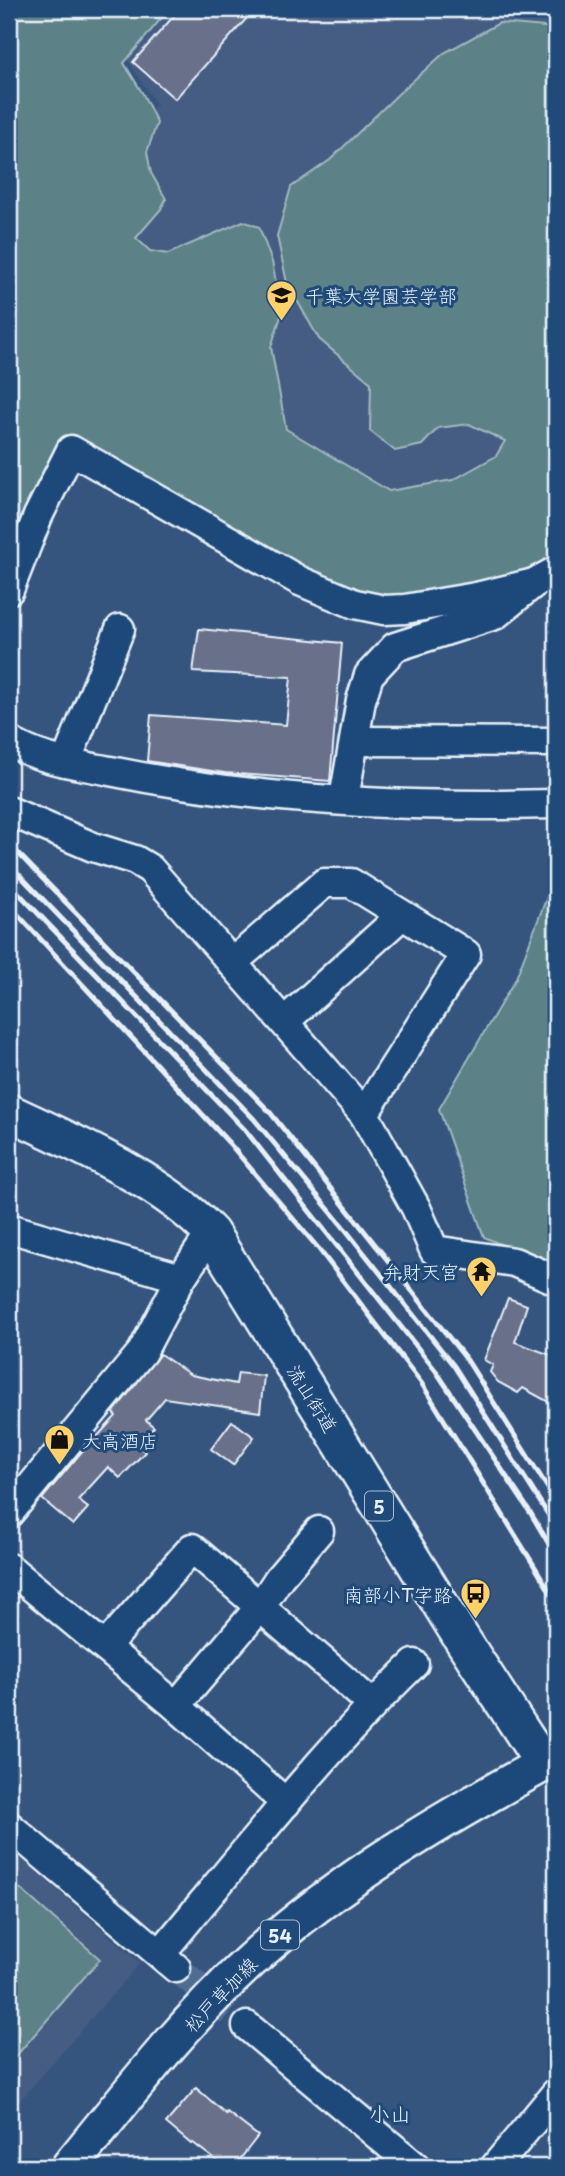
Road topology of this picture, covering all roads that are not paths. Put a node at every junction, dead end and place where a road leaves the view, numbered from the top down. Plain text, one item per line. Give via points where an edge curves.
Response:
1 (545, 577) edge
2 (9, 590) edge
3 (120, 629) dead end
4 (9, 741) edge
5 (355, 741) junction
6 (556, 742) edge
7 (66, 762) junction
8 (344, 799) junction
9 (556, 804) edge
10 (9, 811) edge
11 (402, 915) junction
12 (232, 963) junction
13 (284, 1022) junction
14 (9, 1112) edge
15 (364, 1114) junction
16 (9, 1228) edge
17 (211, 1233) junction
18 (181, 1278) junction
19 (556, 1280) edge
20 (9, 1513) edge
21 (319, 1531) dead end
22 (9, 1568) edge
23 (260, 1607) junction
24 (105, 1647) junction
25 (414, 1664) dead end
26 (372, 1704) junction
27 (176, 1706) junction
28 (550, 1760) edge
29 (286, 1803) junction
30 (9, 1826) edge
31 (247, 2026) tunnel mouth
32 (556, 2093) edge
33 (69, 2167) edge
34 (415, 2167) edge
35 (495, 2167) edge

1 - 2 street via 476,597 405,609 355,604 300,581 71,450
1 - 5 street via 495,615 395,647 369,674
3 - 7 street
4 - 7 street via 52,761
5 - 6 street
5 - 8 street
7 - 8 street via 240,793
8 - 9 street via 483,806
10 - 12 street via 76,846 135,860 150,869
11 - 12 street via 351,883 324,883
11 - 13 street
11 - 15 street via 466,954
12 - 13 street
13 - 15 street
14 - 17 main road, 流山街道 / 5 via 142,1180 195,1216
15 - 19 street via 434,1250 422,1250 514,1262
16 - 18 street
17 - 18 street
17 - 28 main road, 流山街道 / 5 via 460,1636
18 - 20 street via 142,1352
21 - 23 street
22 - 24 street
23 - 24 street via 192,1548
23 - 26 street
23 - 27 street
24 - 27 street
25 - 26 street
26 - 29 street
27 - 29 street
28 - 33 main road, 松戸草加線 / 54 via 424,1832 304,1914 201,2011
29 - 30 street via 168,1961
31 - 34 street
32 - 35 street

